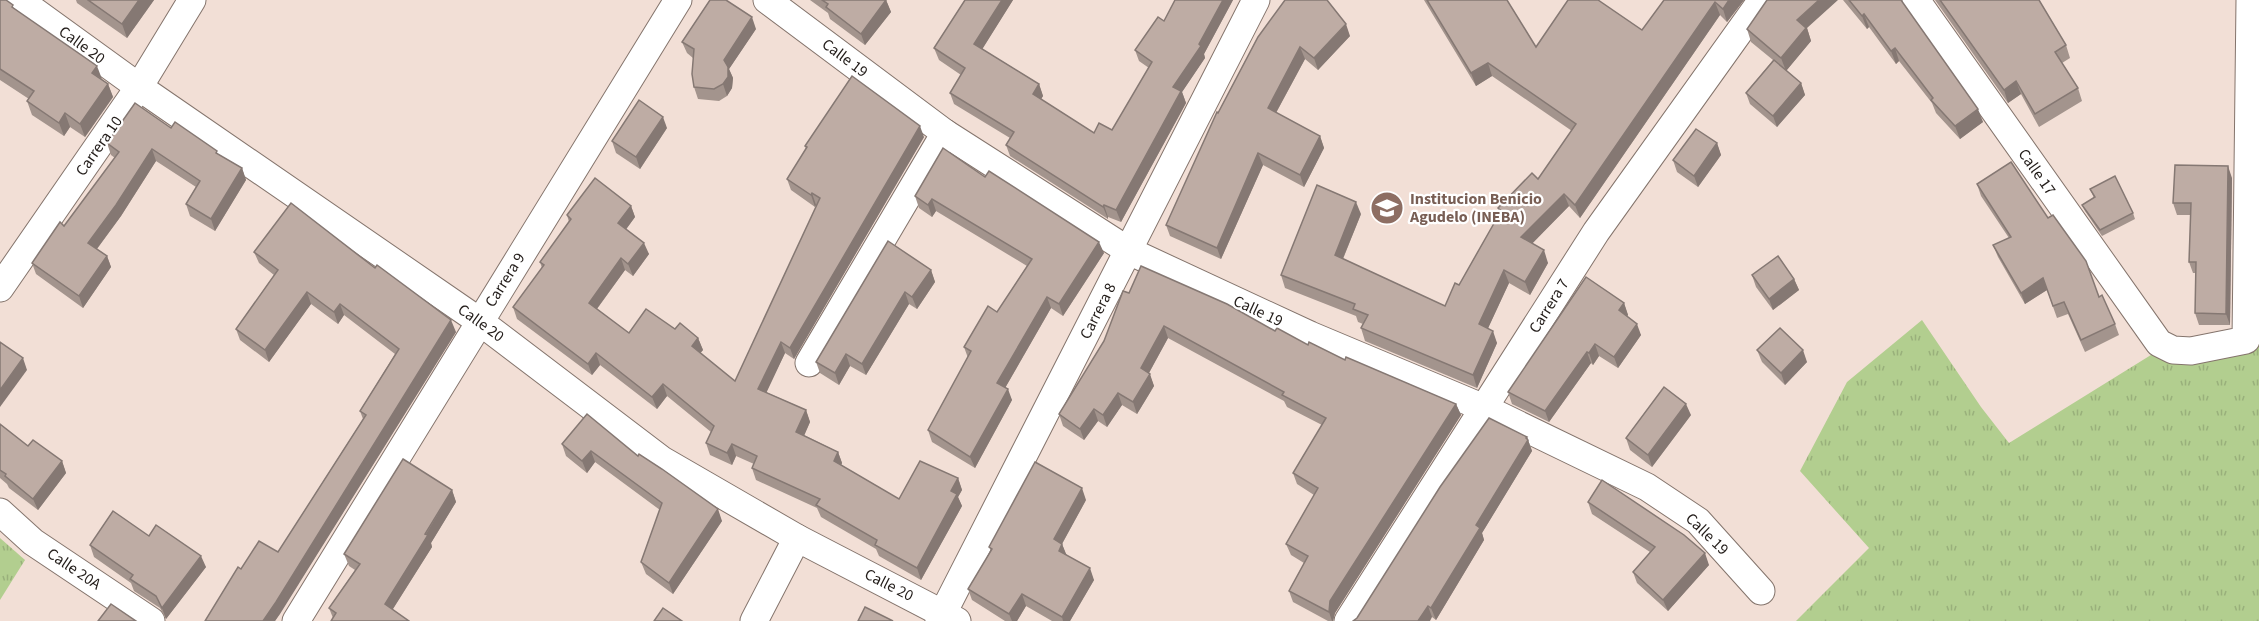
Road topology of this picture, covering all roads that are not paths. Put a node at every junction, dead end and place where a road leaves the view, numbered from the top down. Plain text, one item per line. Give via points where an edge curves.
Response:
1 (19, 0) edge
2 (192, 0) edge
3 (678, 0) edge
4 (767, 0) edge
5 (1256, 0) edge
6 (1762, 0) edge
7 (1916, 0) edge
8 (2250, 0) edge
9 (139, 87) junction
10 (945, 133) junction
11 (2253, 175) edge
12 (1129, 251) junction
13 (0, 288) edge
14 (479, 321) junction
15 (809, 363) dead end
16 (1484, 408) junction
17 (0, 512) edge
18 (797, 538) junction
19 (1761, 591) dead end
20 (946, 618) edge
21 (151, 621) edge
22 (296, 621) edge
23 (754, 621) edge
24 (1348, 621) edge

1 - 9 street, Calle 20
2 - 9 street, Carrera 10
3 - 14 street, Carrera 9
4 - 10 street, Calle 19
5 - 12 street, Carrera 8
6 - 16 street, Carrera 7 via 1596,232
7 - 11 street, Calle 17 via 2159,343 2173,350 2191,351 2246,340
8 - 11 street
9 - 13 street, Carrera 10
9 - 14 street, Calle 20
10 - 12 street, Calle 19
10 - 15 street
12 - 16 street, Calle 19 via 1310,335
12 - 20 street, Carrera 8
14 - 18 street, Calle 20 via 662,460
14 - 22 street, Carrera 9
16 - 19 street, Calle 19 via 1664,498 1698,521
16 - 24 street, Carrera 7
17 - 21 street, Calle 20A via 33,542
18 - 20 street, Calle 20
18 - 23 street

